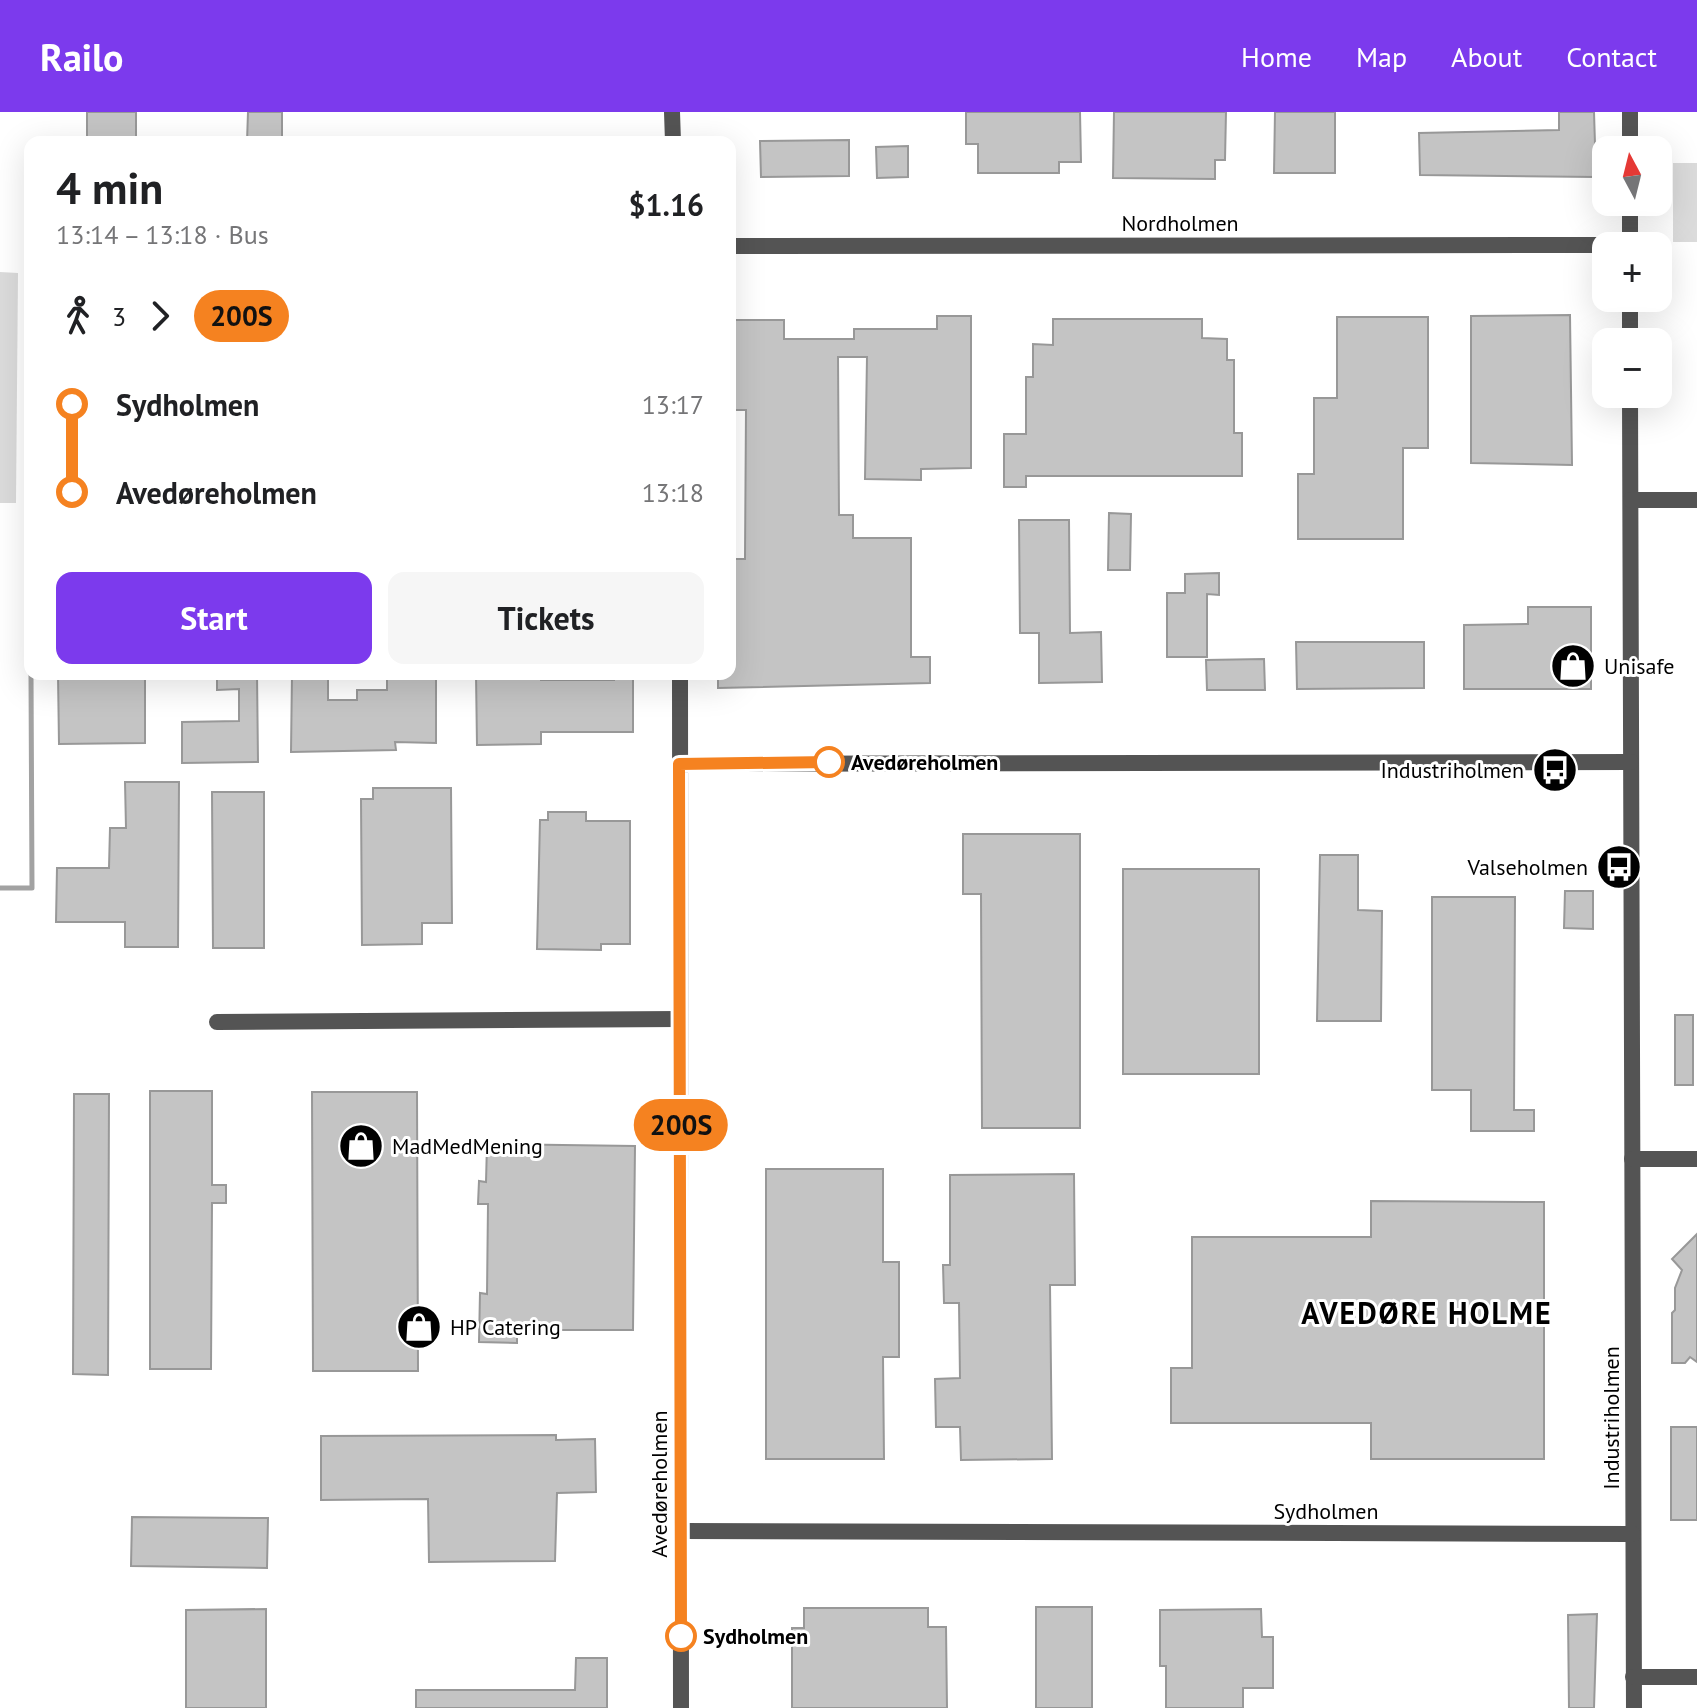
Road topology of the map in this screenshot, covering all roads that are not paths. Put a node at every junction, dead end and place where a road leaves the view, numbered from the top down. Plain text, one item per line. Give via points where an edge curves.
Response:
1 (672, 112) edge
2 (1630, 112) edge
3 (673, 136) edge
4 (1630, 136) edge
5 (1592, 245) edge
6 (736, 246) edge
7 (1630, 408) edge
8 (1631, 500) junction
9 (1697, 500) edge
10 (680, 680) edge
11 (1631, 762) junction
12 (679, 764) junction
13 (680, 1019) junction
14 (217, 1022) dead end
15 (1632, 1159) junction
16 (1697, 1159) edge
17 (682, 1531) junction
18 (1633, 1534) junction
19 (1633, 1677) junction
20 (1697, 1677) edge
21 (681, 1708) edge
22 (1634, 1708) edge

1 - 3 street
2 - 4 street
5 - 6 street, Nordholmen
7 - 8 street, Industriholmen
8 - 9 street
8 - 11 street, Industriholmen
10 - 12 street, Avedøreholmen
11 - 12 street
11 - 15 street, Industriholmen
12 - 13 street, Avedøreholmen
13 - 14 street
13 - 17 street, Avedøreholmen
15 - 16 street
15 - 18 street, Industriholmen
17 - 18 street, Sydholmen
17 - 21 street, Avedøreholmen
18 - 19 street, Industriholmen
19 - 20 street
19 - 22 street, Industriholmen

